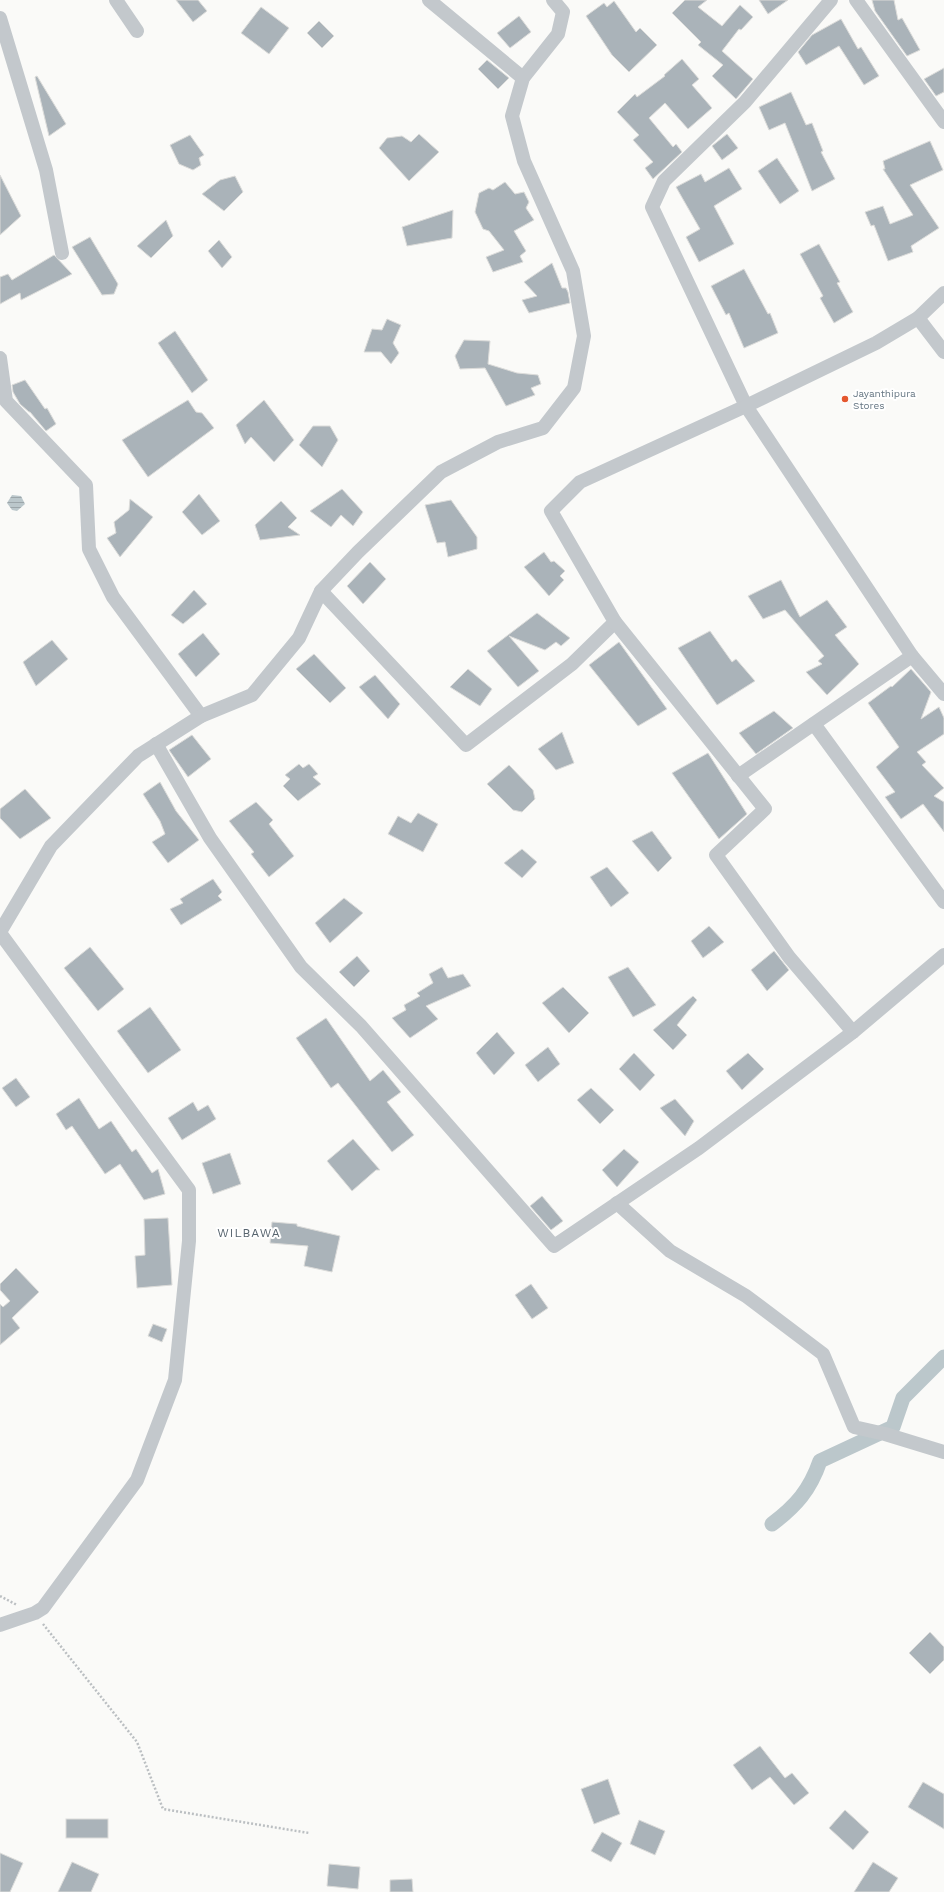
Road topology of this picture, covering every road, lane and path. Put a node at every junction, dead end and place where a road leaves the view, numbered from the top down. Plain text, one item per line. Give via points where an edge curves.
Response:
1 (116, 0) edge
2 (430, 0) edge
3 (552, 0) edge
4 (831, 0) edge
5 (856, 0) edge
6 (0, 18) edge
7 (137, 31) dead end
8 (523, 78) junction
9 (944, 122) edge
10 (62, 253) dead end
11 (944, 293) edge
12 (918, 318) junction
13 (944, 352) edge
14 (0, 358) edge
15 (3, 398) edge
16 (746, 406) junction
17 (321, 591) junction
18 (615, 622) junction
19 (912, 656) junction
20 (944, 694) edge
21 (201, 716) junction
22 (814, 724) junction
23 (156, 744) junction
24 (738, 776) junction
25 (944, 902) edge
26 (0, 933) edge
27 (944, 955) edge
28 (853, 1032) junction
29 (618, 1203) junction
30 (944, 1452) edge
31 (35, 1614) junction
32 (0, 1625) edge
33 (309, 1832) dead end

1 - 7 street
2 - 8 street
3 - 8 street via 563,12 558,34
4 - 16 street via 745,102 664,180 652,207
5 - 9 street
6 - 10 street via 46,170
8 - 17 street via 512,116 524,161 572,271 584,336 574,388 543,428 498,442 442,472
11 - 12 street
12 - 13 street
12 - 16 street via 876,343
14 - 15 street
15 - 21 street via 86,485 89,549 113,596
16 - 18 street via 580,482 551,511
16 - 19 street
17 - 18 street via 466,745 572,664
17 - 21 street via 299,638 252,695
18 - 24 street
19 - 20 street
19 - 22 street
21 - 23 street
22 - 24 street
22 - 25 street
23 - 26 street via 138,756 51,846
23 - 29 street via 210,838 300,967 362,1026 554,1246
24 - 28 street via 765,809 716,855 789,957
26 - 31 street via 189,1190 189,1241 175,1380 137,1480 43,1608
27 - 28 street
28 - 29 street via 699,1148
29 - 30 street via 670,1251 746,1296 822,1354 854,1427
31 - 32 street
31 - 33 path via 136,1742 163,1809

